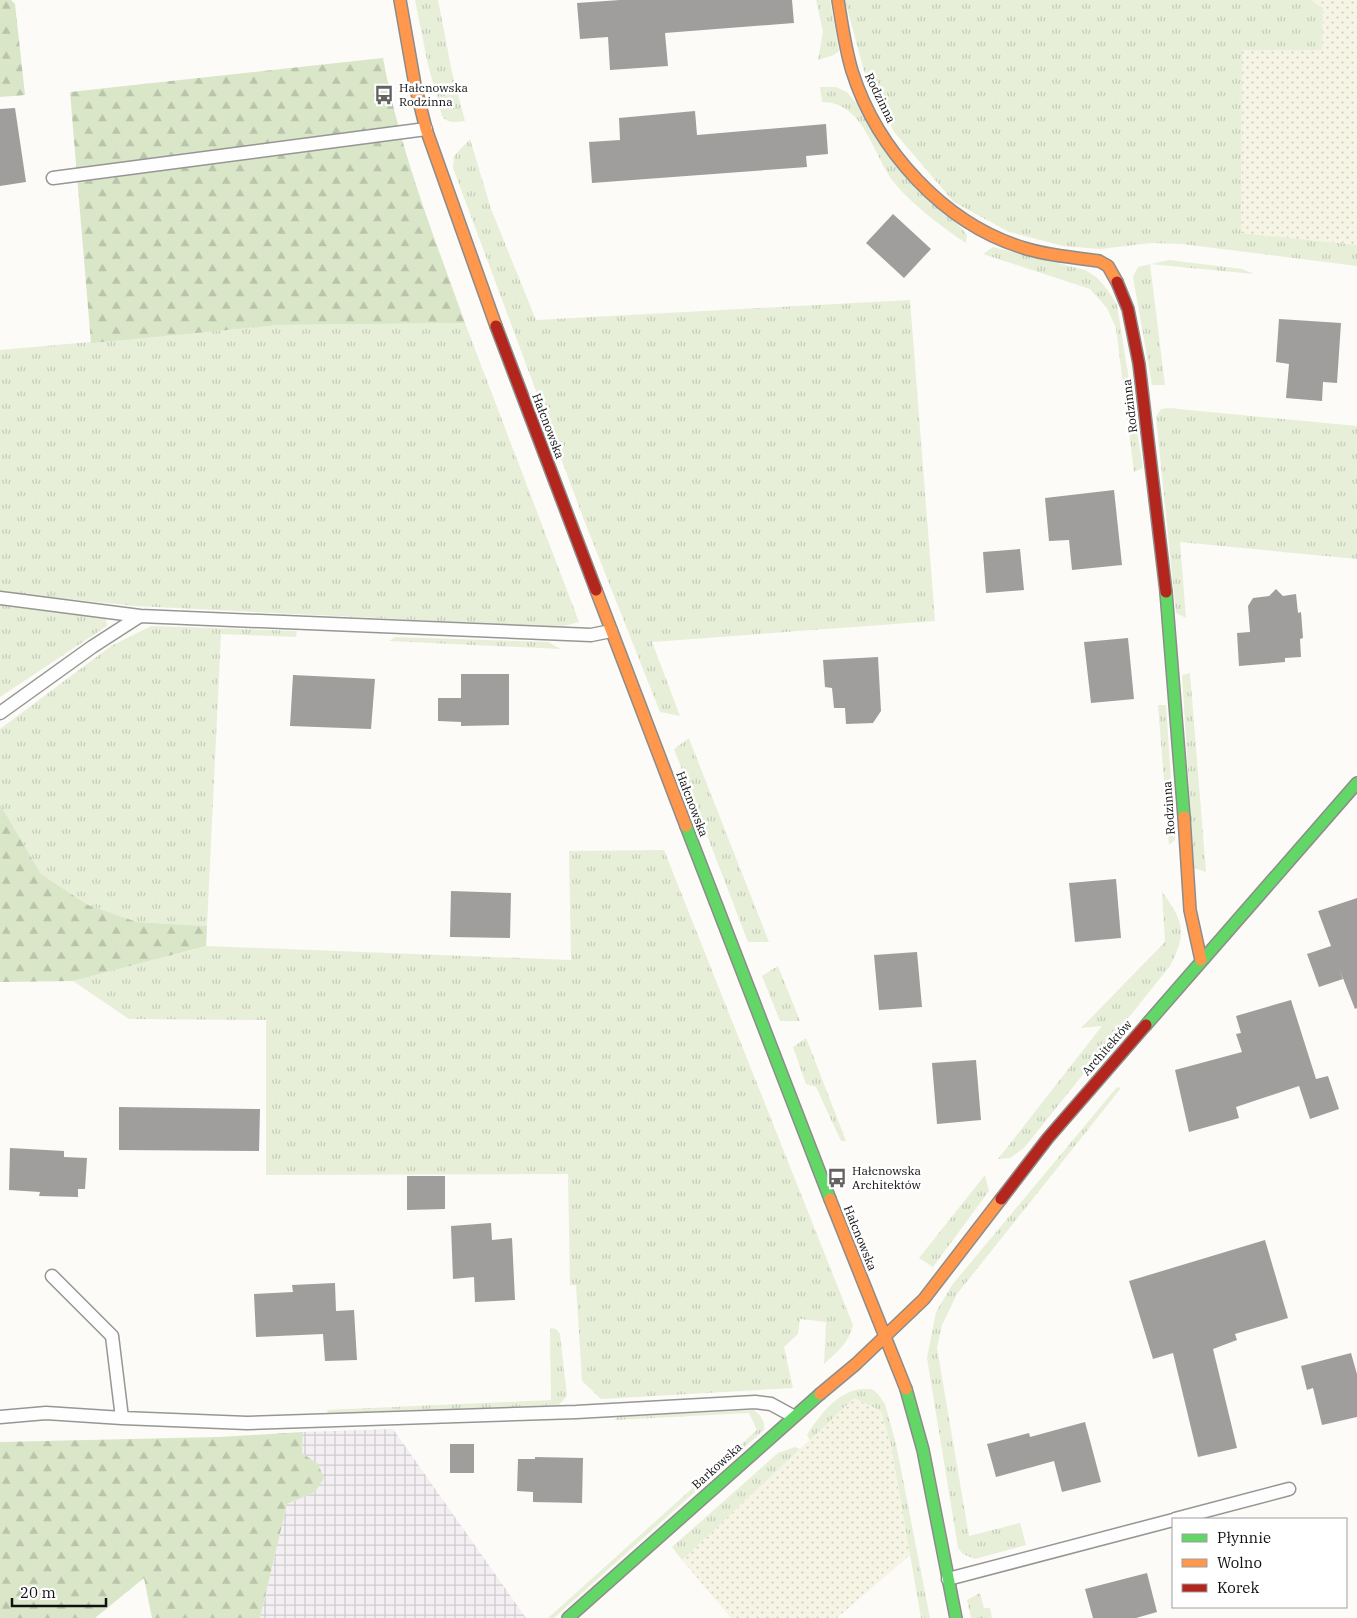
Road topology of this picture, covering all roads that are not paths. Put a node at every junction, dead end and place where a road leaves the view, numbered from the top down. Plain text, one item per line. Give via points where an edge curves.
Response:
1 (400, 0) edge
2 (838, 0) edge
3 (426, 129) junction
4 (53, 178) dead end
5 (0, 598) edge
6 (140, 616) junction
7 (611, 631) junction
8 (0, 713) edge
9 (1357, 783) edge
10 (1202, 960) junction
11 (52, 1276) dead end
12 (885, 1335) junction
13 (793, 1416) junction
14 (0, 1417) edge
15 (122, 1418) junction
16 (1289, 1489) dead end
17 (1181, 1518) edge
18 (1172, 1521) edge
19 (948, 1579) junction
20 (568, 1618) edge
21 (956, 1618) edge

1 - 3 street, Hałcnowska
2 - 10 street, Rodzinna via 853,72 865,102 898,158 916,177 958,216 979,230 1023,248 1108,266 1121,289 1139,364 1171,636 1190,910
3 - 4 lane
3 - 7 street, Hałcnowska
5 - 6 lane
6 - 7 lane via 591,635
6 - 8 lane
7 - 12 street, Hałcnowska via 796,1116
9 - 10 street, Architektów
10 - 12 street, Architektów via 1048,1138 924,1299
11 - 15 lane via 112,1336
12 - 13 street, Barkowska via 856,1364
12 - 19 street, Hałcnowska via 902,1374 917,1423
13 - 15 lane via 771,1404 755,1402 576,1412 247,1423
13 - 20 street, Barkowska
14 - 15 lane via 46,1413
16 - 17 lane
18 - 19 lane
19 - 21 street, Hałcnowska

